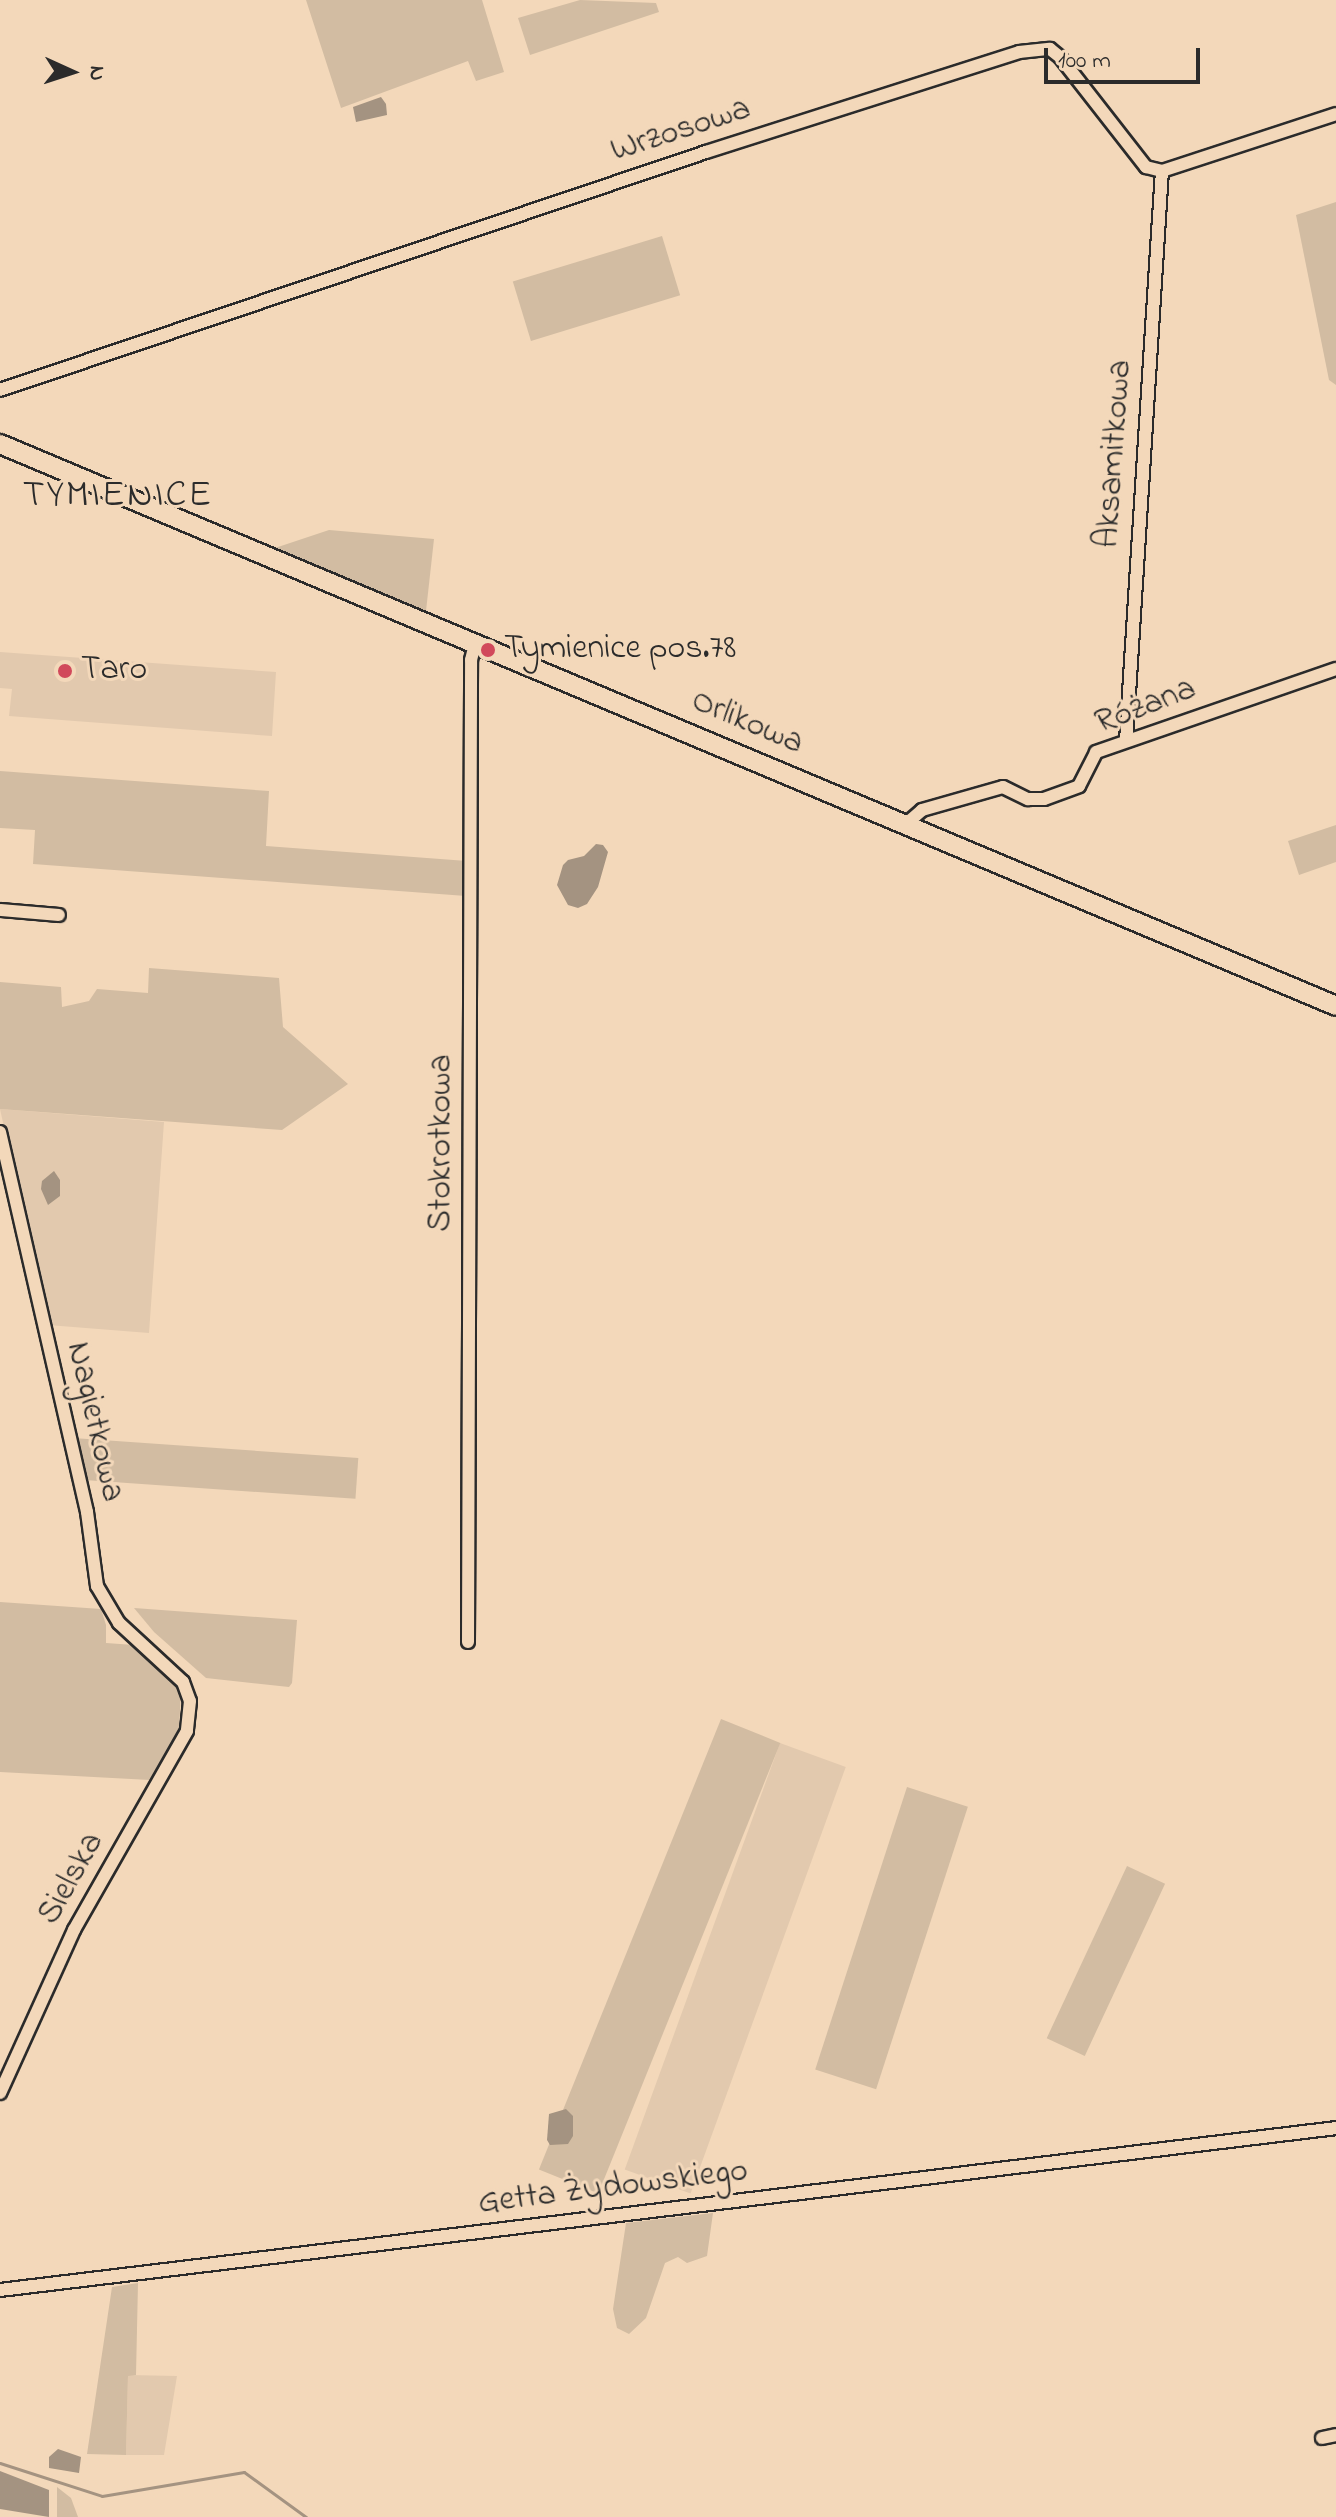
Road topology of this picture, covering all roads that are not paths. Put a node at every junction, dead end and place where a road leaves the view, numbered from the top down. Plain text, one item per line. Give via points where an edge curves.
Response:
1 (1336, 114) edge
2 (1162, 171) junction
3 (0, 390) edge
4 (0, 444) edge
5 (475, 644) junction
6 (1336, 669) edge
7 (1126, 741) junction
8 (906, 824) junction
9 (0, 910) edge
10 (59, 915) dead end
11 (1336, 1006) edge
12 (0, 1132) edge
13 (468, 1642) dead end
14 (189, 1693) joint
15 (0, 2093) edge
16 (1336, 2128) edge
17 (0, 2290) edge
18 (1336, 2435) edge
19 (1322, 2438) dead end

1 - 2 street
2 - 3 street, Wrzosowa via 1146,167 1060,57 1050,49 1035,49 706,152
2 - 7 street, Aksamitkowa
4 - 5 street, Orlikowa
5 - 8 street, Orlikowa
5 - 13 street, Stokrotkowa via 470,674
6 - 7 street, Różana
7 - 8 street, Różana via 1096,752 1079,786 1044,799 1028,799 1003,787 922,810
8 - 11 street, Orlikowa
9 - 10 street
12 - 14 street, Nagietkowa via 87,1512 97,1586 119,1623
14 - 15 street, Sielska via 187,1731 74,1930
16 - 17 street, Getta Żydowskiego
18 - 19 street

